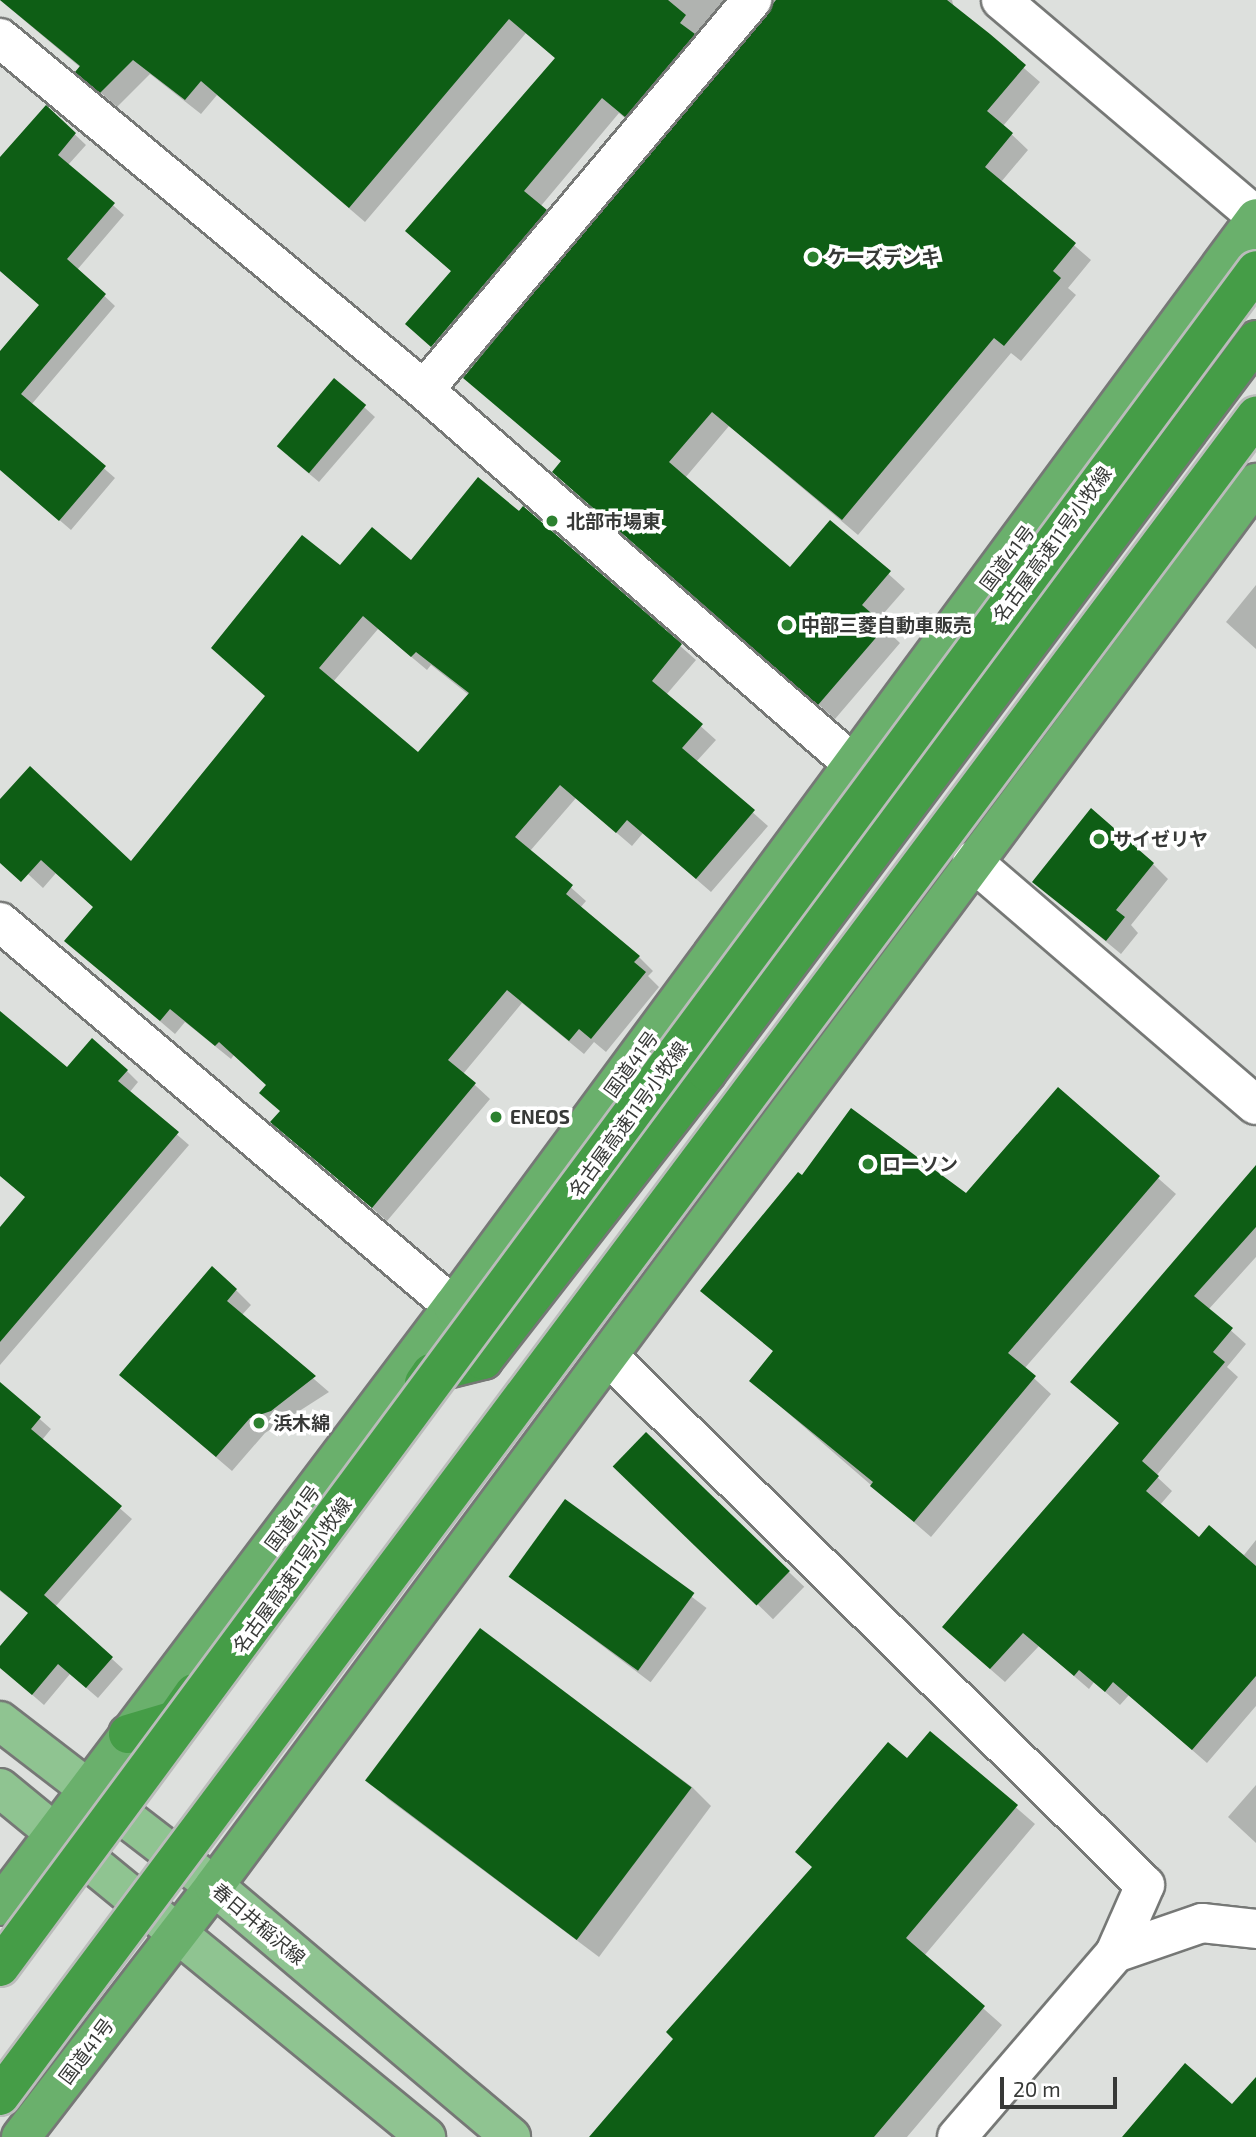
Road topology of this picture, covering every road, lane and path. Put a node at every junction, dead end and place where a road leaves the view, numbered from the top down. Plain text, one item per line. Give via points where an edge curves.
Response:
1 (752, 0) edge
2 (1001, 0) edge
3 (0, 38) edge
4 (1256, 217) edge
5 (1256, 270) edge
6 (1256, 340) edge
7 (424, 390) junction
8 (1256, 416) edge
9 (1256, 483) edge
10 (853, 764) junction
11 (972, 861) junction
12 (0, 922) edge
13 (1256, 1105) edge
14 (453, 1306) junction
15 (609, 1357) junction
16 (0, 1721) edge
17 (128, 1734) junction
18 (0, 1788) edge
19 (85, 1790) junction
20 (54, 1832) junction
21 (214, 1886) junction
22 (0, 1906) edge
23 (1256, 1929) edge
24 (178, 1930) junction
25 (1115, 1953) junction
26 (0, 1967) edge
27 (0, 2096) edge
28 (21, 2137) edge
29 (426, 2137) edge
30 (511, 2137) edge
31 (957, 2137) edge

1 - 7 street
2 - 4 street
3 - 7 street
4 - 10 highway, 国道41号
5 - 26 highway, 名古屋高速11号小牧線, bridge
6 - 17 highway via 707,1072 483,1360 431,1373 175,1720
7 - 10 street
8 - 27 highway, bridge
9 - 11 highway, 国道41号
10 - 14 highway, 国道41号
11 - 13 street
11 - 15 highway, 国道41号
12 - 14 street
14 - 17 highway, 国道41号
15 - 21 highway, 国道41号
15 - 25 street via 1145,1885
16 - 19 main road, 春日井稲沢線
17 - 19 highway, 国道41号
18 - 20 main road
19 - 20 highway, 国道41号
19 - 21 main road, 春日井稲沢線
20 - 22 highway, 国道41号
20 - 24 main road
21 - 24 highway, 国道41号
21 - 30 main road, 春日井稲沢線
23 - 25 street via 1202,1923
24 - 28 highway, 国道41号
24 - 29 main road
25 - 31 street

